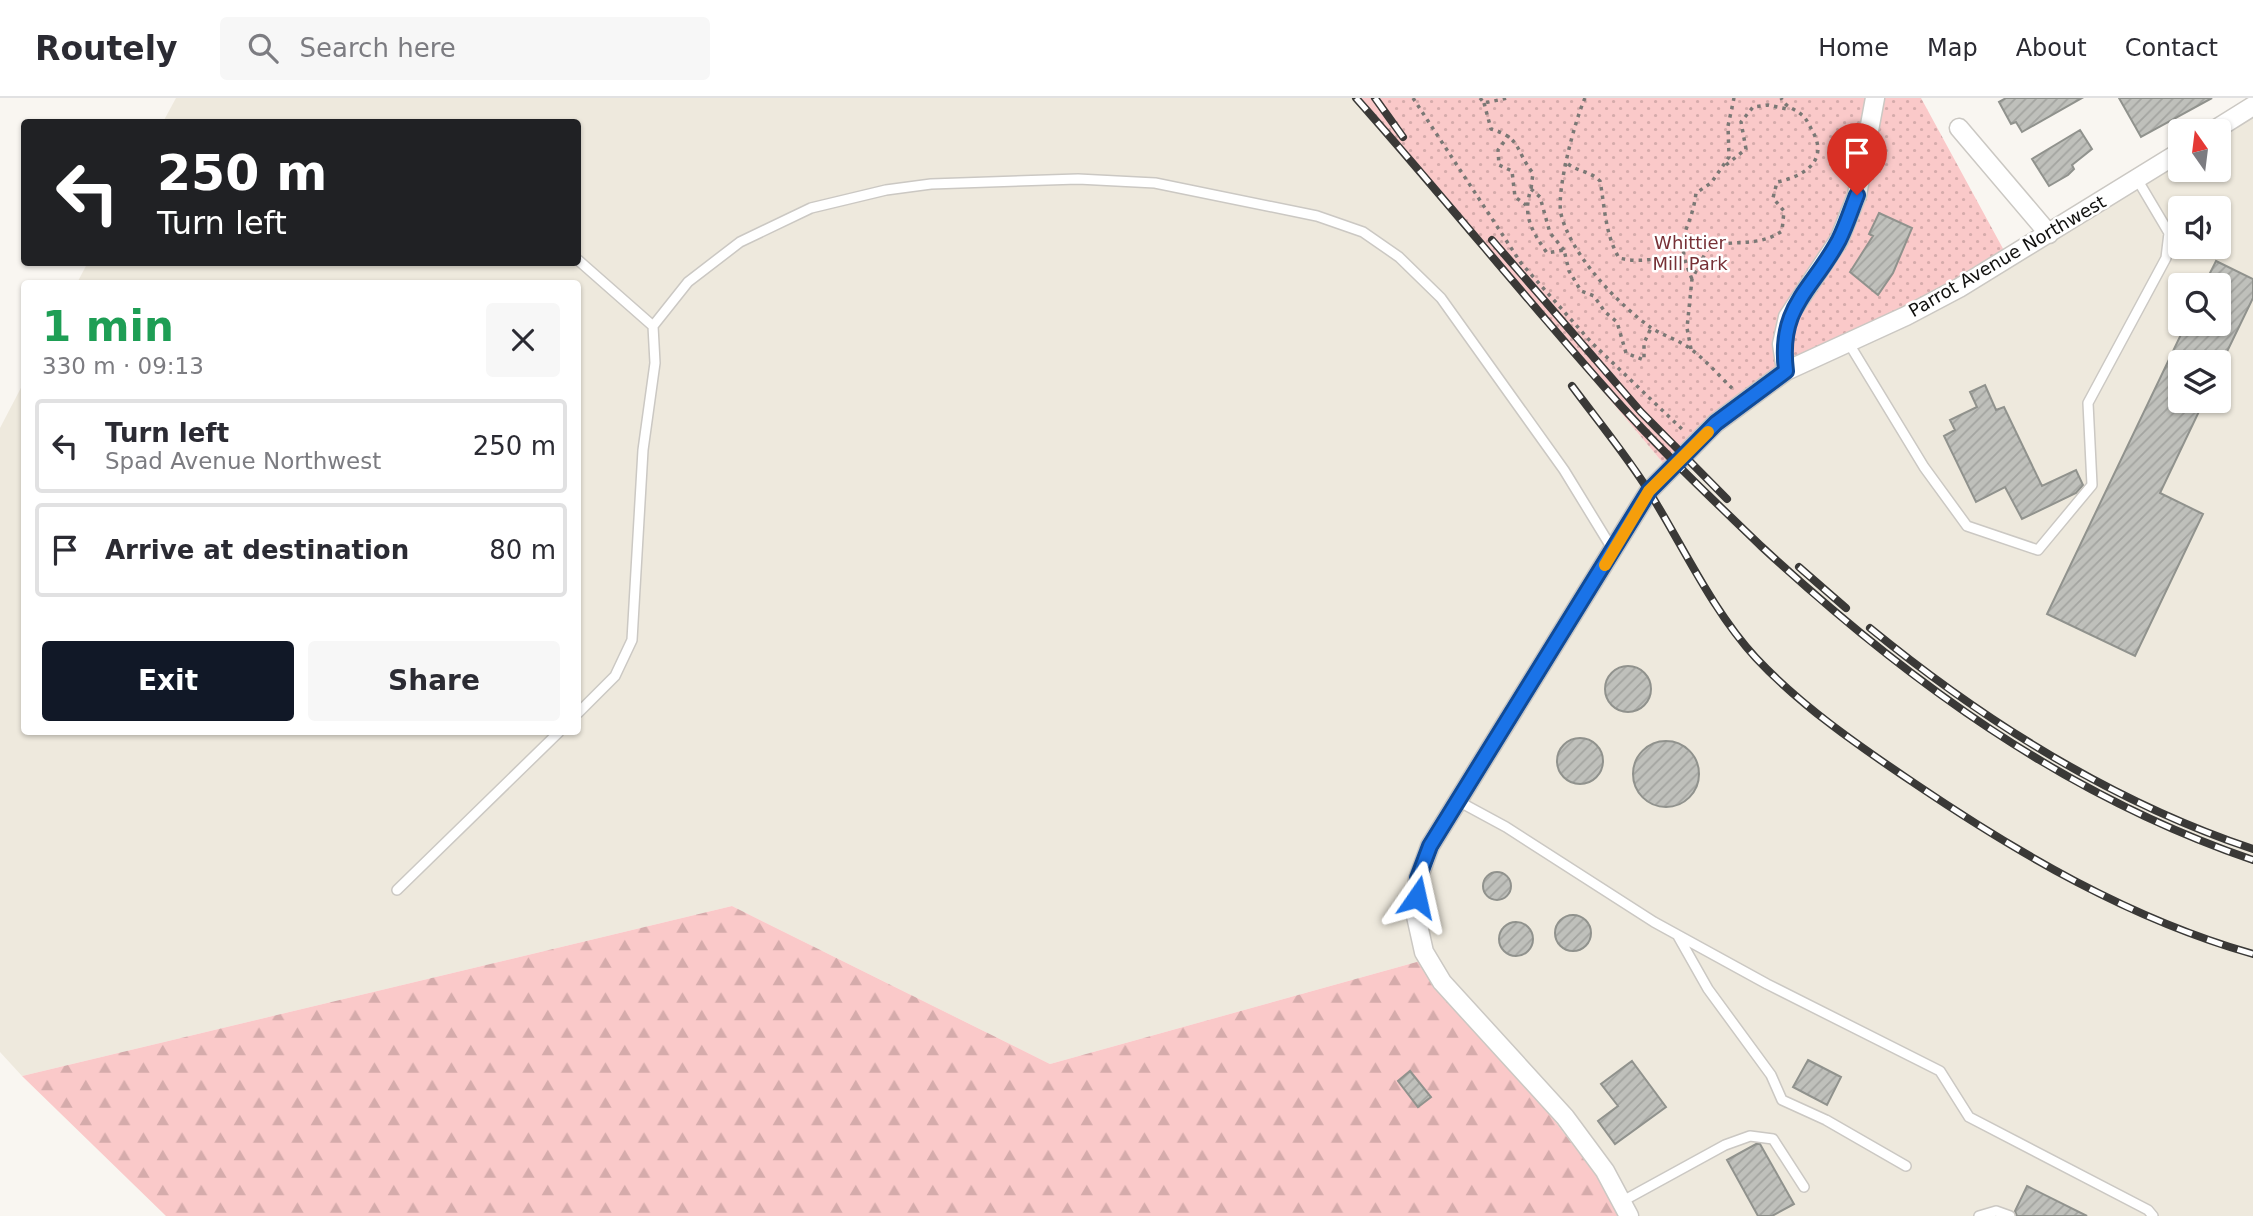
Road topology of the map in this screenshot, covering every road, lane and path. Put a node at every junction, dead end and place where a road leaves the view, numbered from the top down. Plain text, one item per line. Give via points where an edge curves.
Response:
1 (1413, 98) edge
2 (1480, 98) edge
3 (1508, 98) edge
4 (1585, 98) edge
5 (1734, 98) edge
6 (1781, 98) edge
7 (1875, 98) edge
8 (1484, 103) junction
9 (2253, 106) edge
10 (1787, 109) junction
11 (2231, 120) edge
12 (1959, 128) dead end
13 (1509, 135) junction
14 (2168, 160) edge
15 (1567, 164) junction
16 (1720, 169) junction
17 (2137, 179) junction
18 (1531, 189) junction
19 (1526, 205) junction
20 (2049, 234) junction
21 (1564, 250) junction
22 (1683, 258) junction
23 (581, 263) edge
24 (1692, 279) junction
25 (653, 326) junction
26 (1651, 328) junction
27 (1847, 341) junction
28 (1691, 349) junction
29 (1786, 371) junction
30 (1744, 400) junction
31 (1697, 443) junction
32 (1614, 551) junction
33 (581, 710) edge
34 (556, 735) edge
35 (1458, 801) junction
36 (397, 890) dead end
37 (1677, 935) junction
38 (1906, 1166) dead end
39 (1804, 1187) dead end
40 (1625, 1209) edge
41 (1979, 1216) edge
42 (2010, 1216) edge
43 (2153, 1216) edge

1 - 31 path via 1521,263 1591,342
2 - 8 path
3 - 8 path
4 - 15 path
5 - 16 path via 1728,126 1729,157
6 - 10 path
7 - 29 street via 1857,195 1839,240 1788,317 1782,344
8 - 13 path via 1491,129
9 - 11 street
10 - 16 path via 1753,107 1741,122 1746,149
10 - 24 path via 1802,115 1817,142 1816,160 1806,173 1777,182 1773,198 1784,211 1782,231 1758,244 1709,246
12 - 20 street
13 - 18 path via 1533,173
13 - 19 path via 1498,150 1499,165 1512,171 1515,197
14 - 17 street, Parrot Avenue Northwest
15 - 22 path via 1600,181 1610,242 1619,258 1634,262
15 - 26 path via 1562,214 1576,244 1595,278
16 - 22 path via 1711,183 1696,193 1681,244
17 - 20 street, Parrot Avenue Northwest
17 - 27 lane via 2169,233 2166,258 2088,404 2092,485 2038,550 1967,526 1924,467
18 - 19 path
18 - 21 path via 1540,197 1550,233
19 - 21 path via 1529,225 1547,253
20 - 27 street, Parrot Avenue Northwest via 1906,316
21 - 26 path via 1581,291 1594,296 1617,322 1626,352 1644,360 1644,343
22 - 24 path
23 - 25 lane
24 - 28 path via 1687,328
25 - 32 lane via 688,282 740,242 811,208 886,190 1079,179 1155,183 1317,216 1363,232 1399,257 1441,298 1564,470
25 - 33 lane via 655,363 643,450 632,640 615,676
26 - 28 path
27 - 29 street, Parrot Avenue Northwest
28 - 30 path
29 - 30 street, Parrot Avenue Northwest
30 - 31 street, Parrot Avenue Northwest
31 - 32 street, Parrot Avenue Northwest via 1649,491
32 - 35 street, Parrot Avenue Northwest
34 - 36 lane
35 - 37 lane
35 - 40 street, Parrot Avenue Northwest via 1430,846 1418,878 1416,916 1424,952 1441,982 1565,1117 1605,1171
37 - 38 lane via 1708,989 1771,1075 1782,1100
37 - 43 lane via 1940,1071 1969,1117
39 - 40 lane via 1773,1139 1750,1136 1725,1145
41 - 42 lane via 1996,1211

